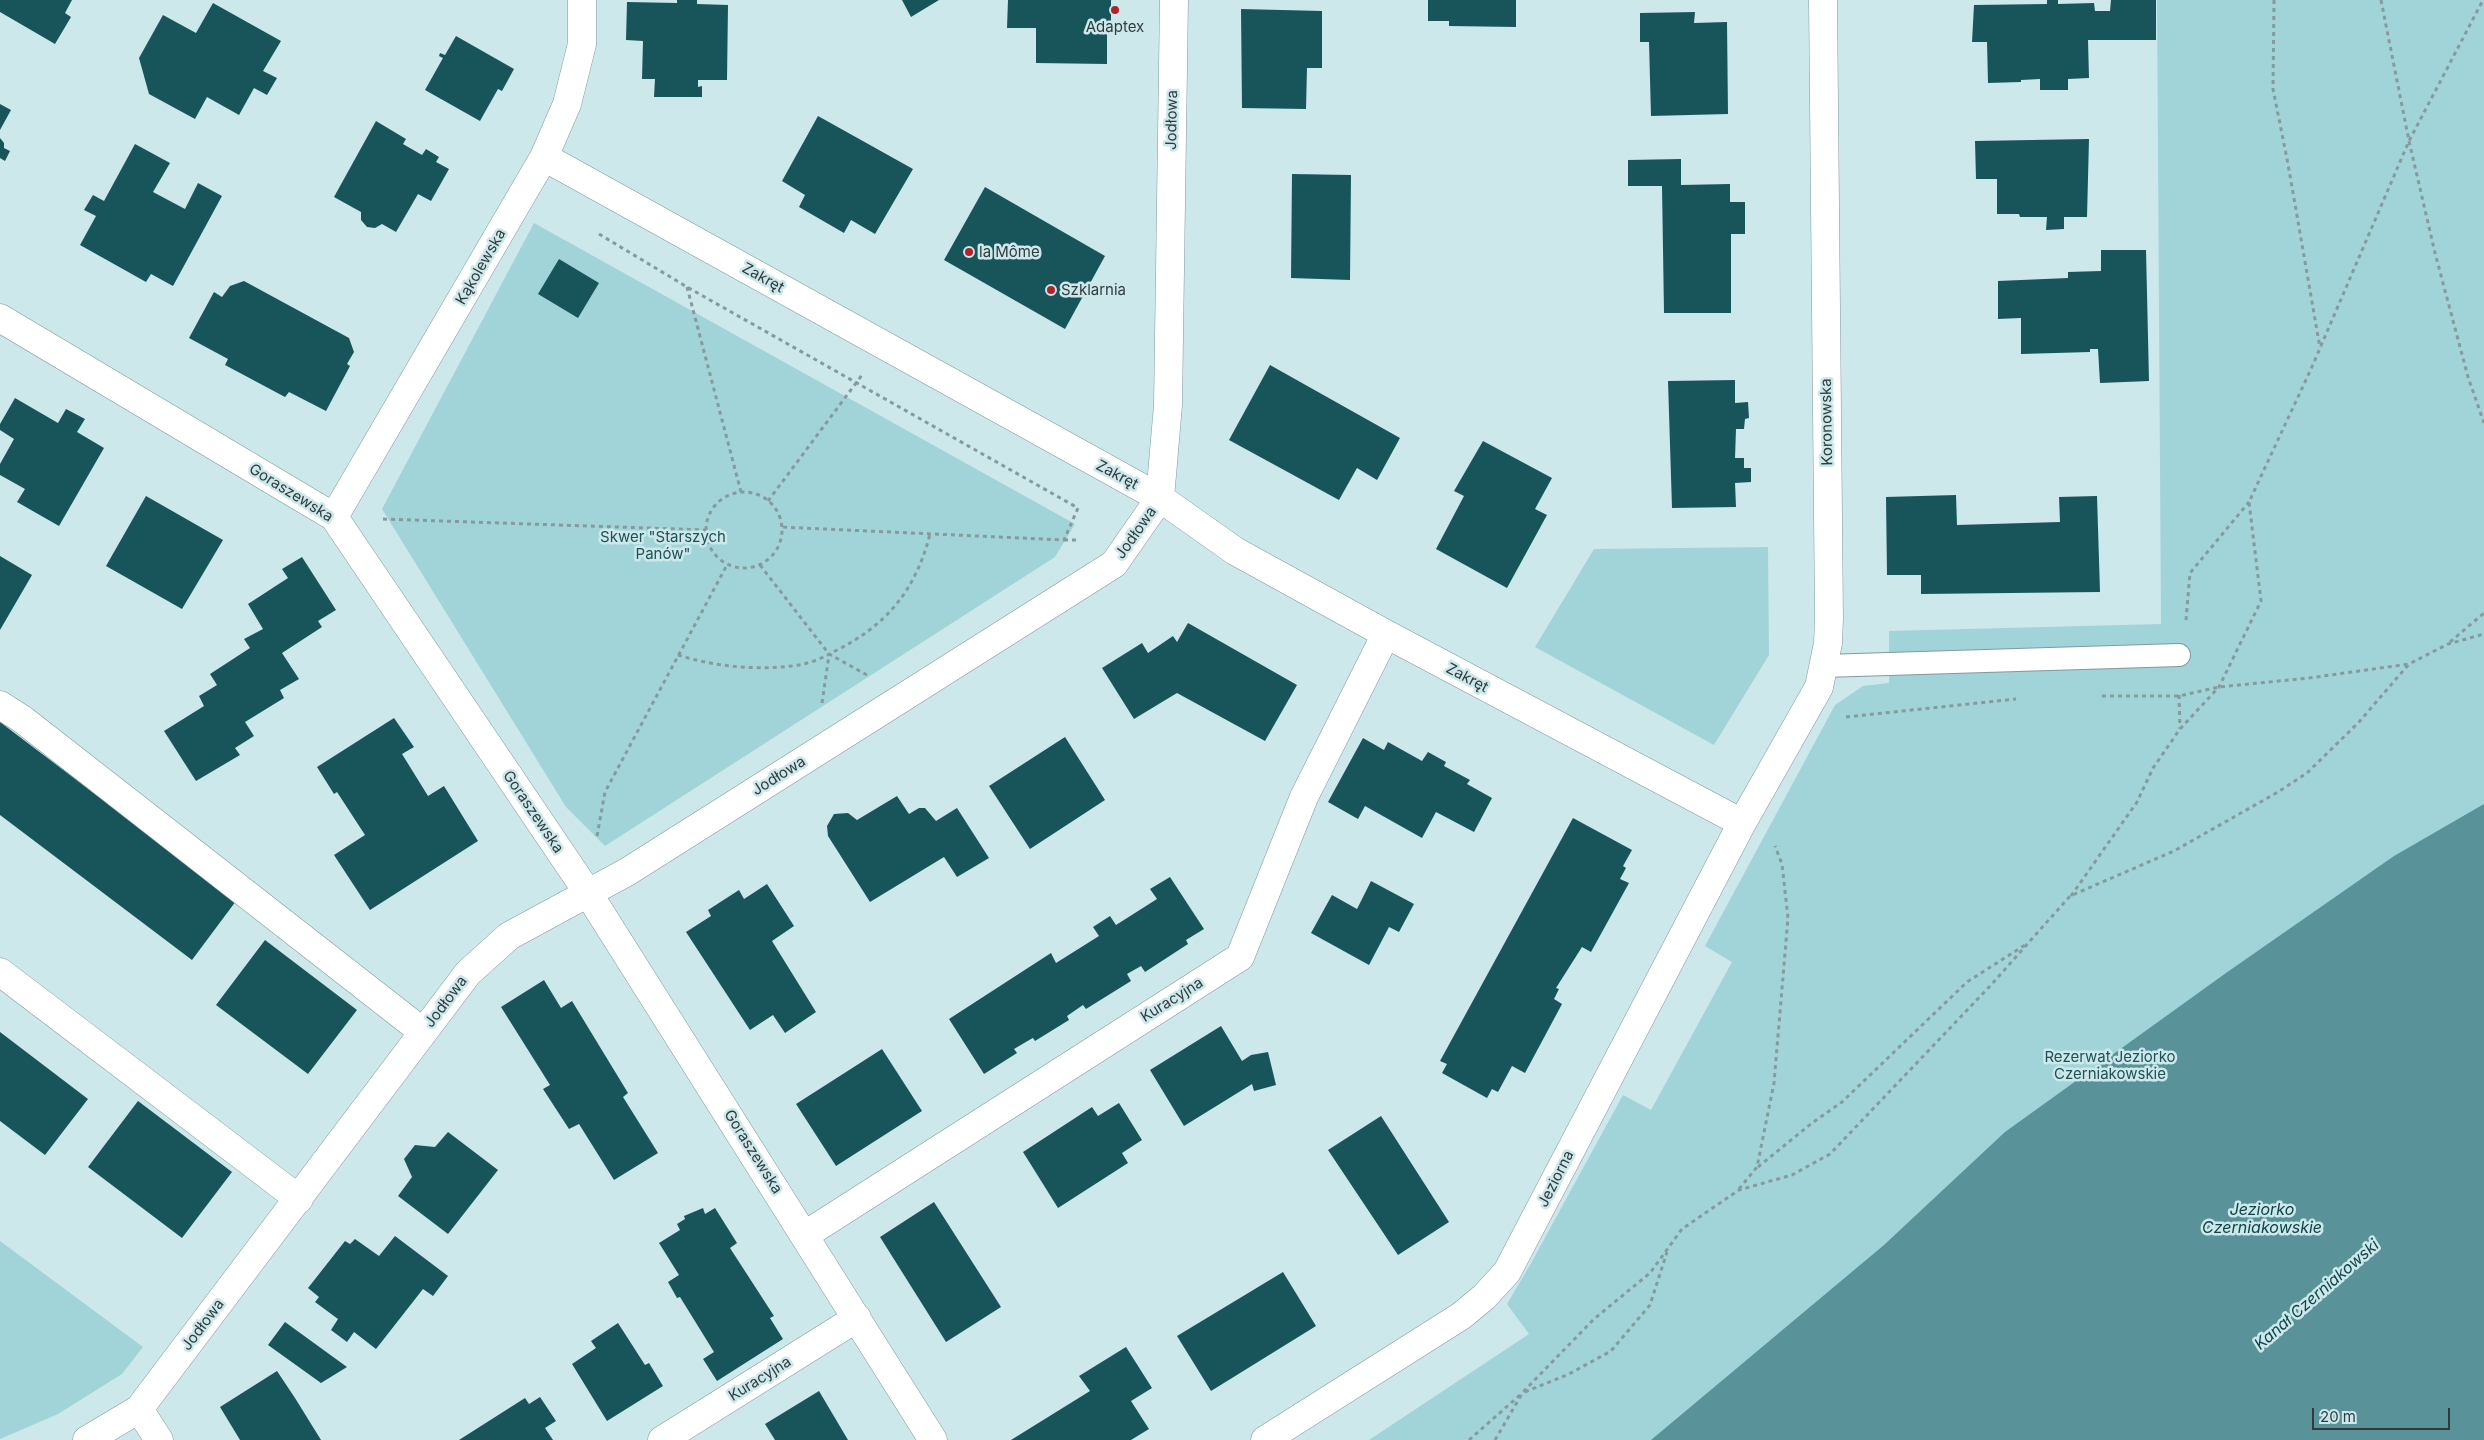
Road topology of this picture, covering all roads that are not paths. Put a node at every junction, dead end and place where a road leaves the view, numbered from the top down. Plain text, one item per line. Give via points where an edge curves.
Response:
1 (582, 0) edge
2 (1174, 0) edge
3 (1823, 0) edge
4 (544, 157) junction
5 (2, 322) edge
6 (1160, 498) junction
7 (334, 517) junction
8 (1386, 634) junction
9 (2179, 655) road end
10 (1824, 666) junction
11 (0, 705) edge
12 (1742, 823) junction
13 (588, 893) junction
14 (0, 972) edge
15 (423, 1032) junction
16 (299, 1199) junction
17 (806, 1235) junction
18 (857, 1318) junction
19 (139, 1408) junction
20 (87, 1440) edge
21 (159, 1440) edge
22 (662, 1440) edge
23 (933, 1440) edge
24 (1265, 1440) edge

1 - 4 street, Kąkolewska via 582,44 567,104
2 - 6 street, Jodłowa via 1168,405
3 - 10 street, Koronowska via 1829,618
4 - 6 street, Zakręt
4 - 7 street, Kąkolewska
5 - 7 street, Goraszewska
6 - 8 street, Zakręt via 1235,551
6 - 13 street, Jodłowa via 1114,564 627,872
7 - 13 street, Goraszewska
8 - 12 street, Zakręt
8 - 17 street, Kuracyjna via 1304,797 1240,957
9 - 10 lane
10 - 12 street, Koronowska via 1819,687 1804,716
11 - 15 street
12 - 24 street, Jeziorna via 1507,1272 1461,1316
13 - 15 street, Jodłowa via 509,936 468,973
13 - 17 street, Goraszewska
14 - 16 street
15 - 16 street, Jodłowa
16 - 19 street, Jodłowa
17 - 18 street, Goraszewska
18 - 22 street, Kuracyjna
18 - 23 street, Goraszewska
19 - 20 street, Jodłowa
19 - 21 street

